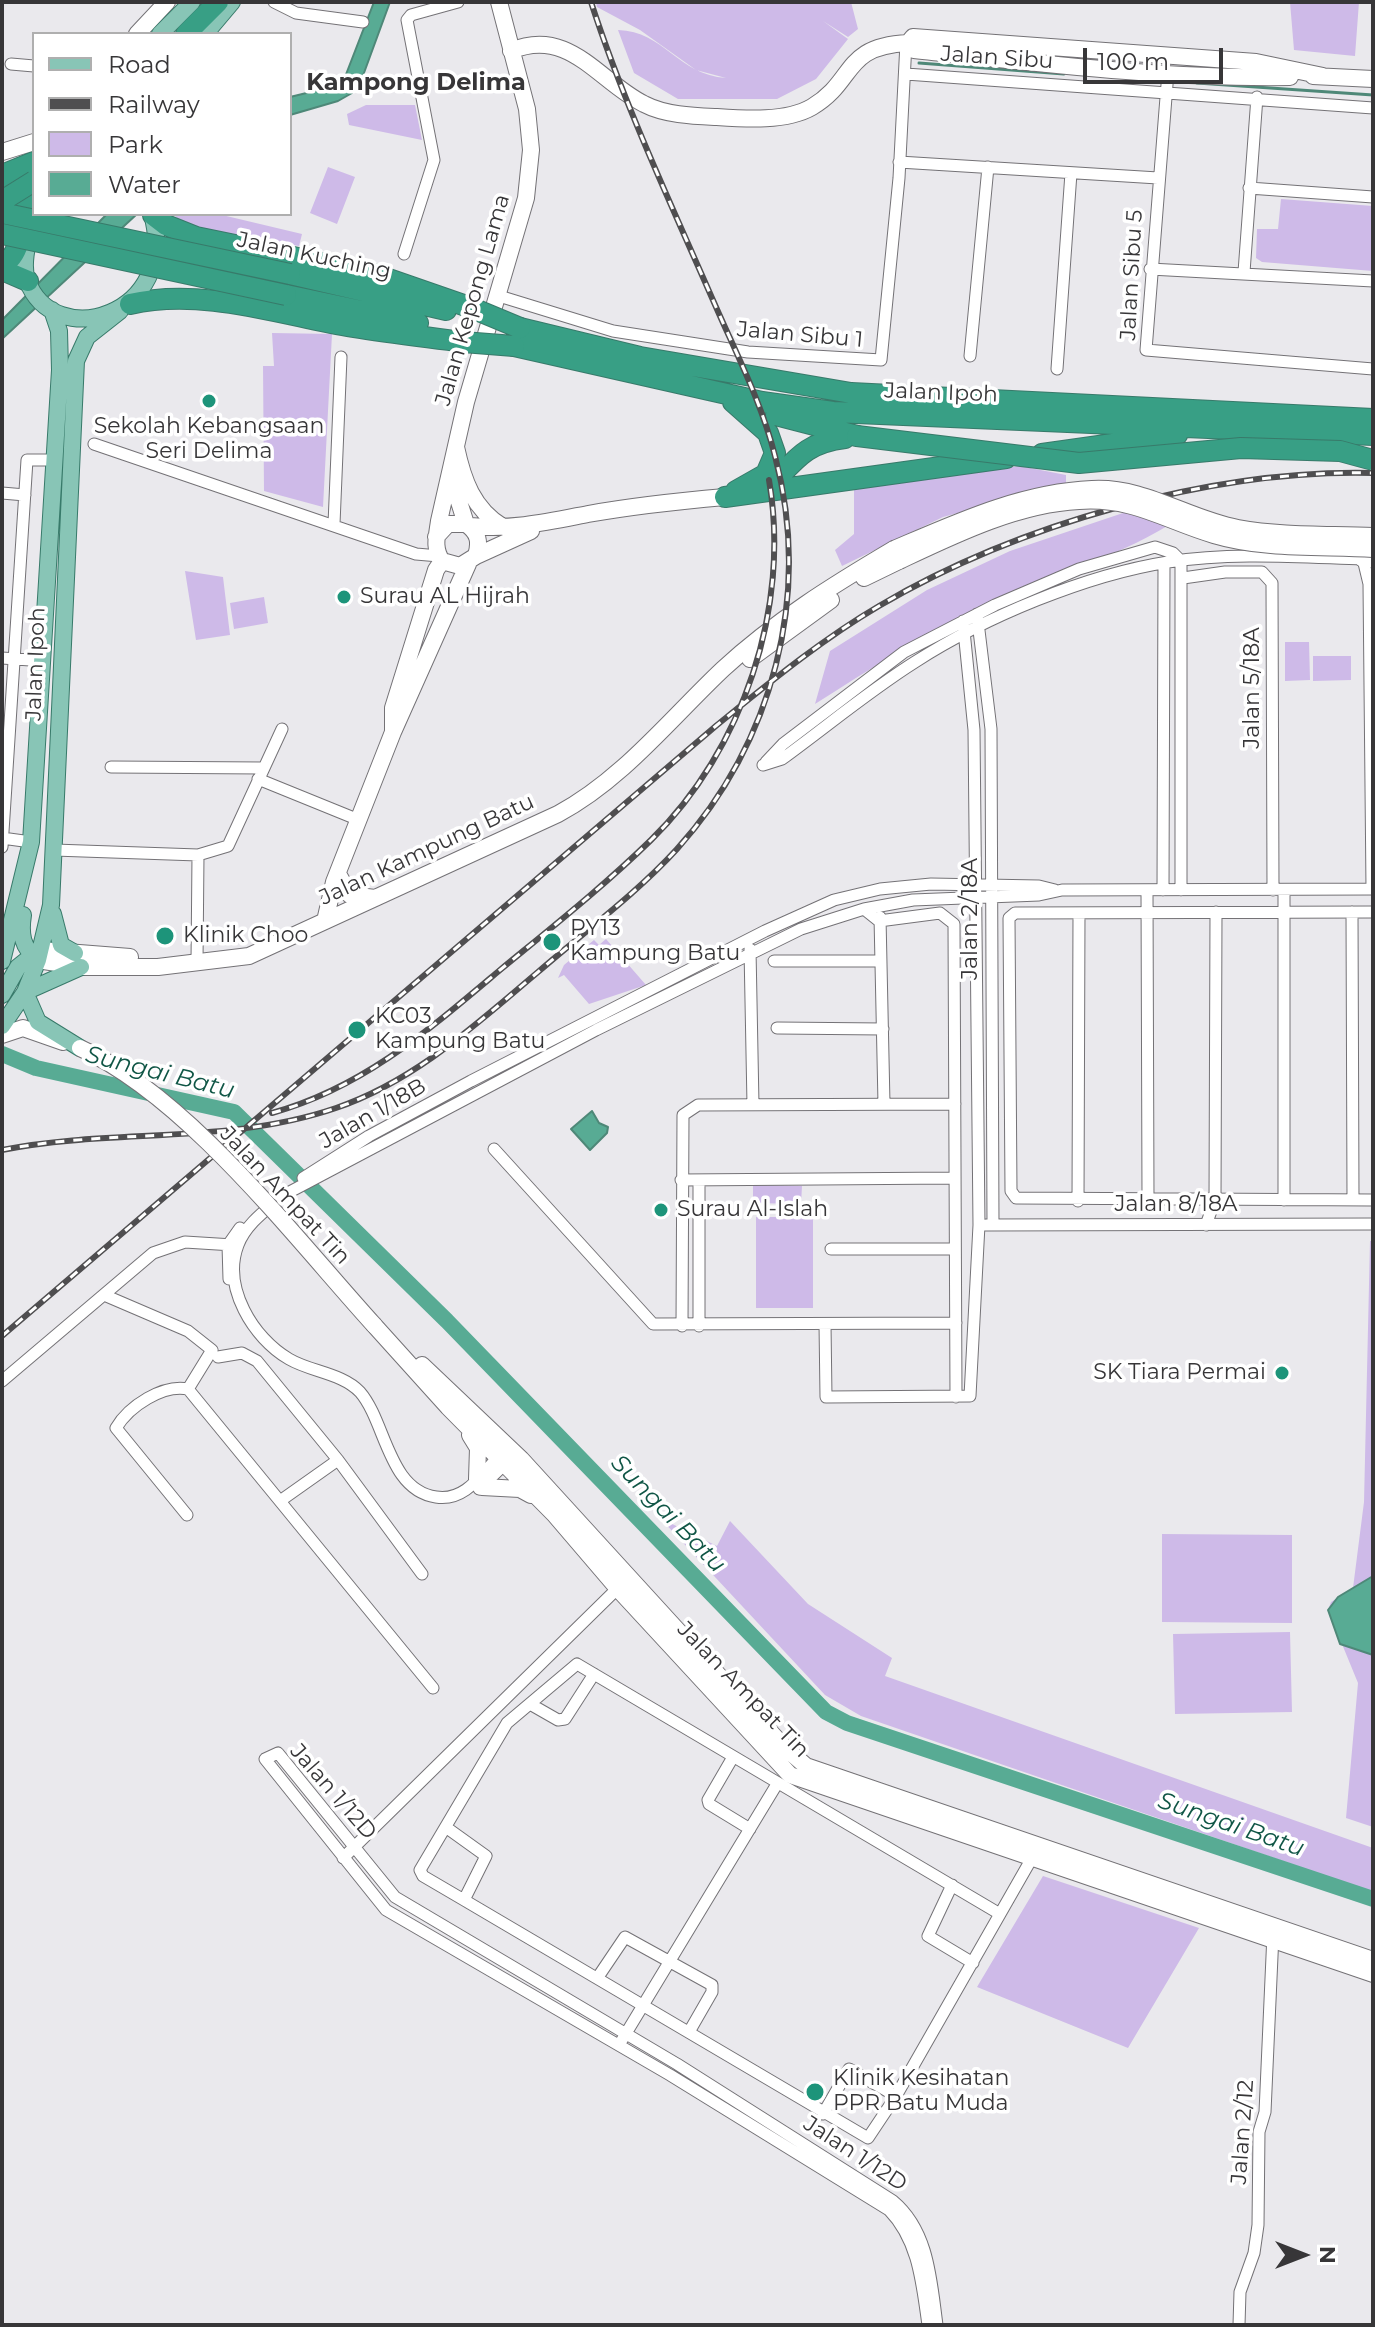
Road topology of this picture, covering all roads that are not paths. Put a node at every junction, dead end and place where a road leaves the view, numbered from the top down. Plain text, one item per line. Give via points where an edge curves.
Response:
1 (167, 2) edge
2 (192, 2) edge
3 (218, 2) edge
4 (232, 2) edge
5 (274, 2) edge
6 (458, 2) edge
7 (499, 2) edge
8 (363, 22) dead end
9 (506, 31) junction
10 (139, 32) edge
11 (162, 32) edge
12 (188, 32) edge
13 (207, 32) edge
14 (907, 43) junction
15 (538, 44) junction
16 (511, 51) junction
17 (11, 64) dead end
18 (32, 66) edge
19 (1168, 72) junction
20 (906, 74) junction
21 (1323, 76) junction
22 (1373, 79) edge
23 (519, 85) junction
24 (1167, 92) junction
25 (1257, 97) junction
26 (1373, 108) edge
27 (32, 143) edge
28 (2, 152) edge
29 (899, 162) junction
30 (32, 164) edge
31 (988, 167) junction
32 (1071, 173) junction
33 (1158, 178) junction
34 (32, 181) edge
35 (3, 187) edge
36 (1249, 188) junction
37 (32, 190) edge
38 (1373, 197) edge
39 (2, 213) edge
40 (36, 216) edge
41 (153, 216) edge
42 (156, 216) edge
43 (2, 234) edge
44 (237, 246) junction
45 (404, 254) dead end
46 (2, 268) edge
47 (1150, 269) junction
48 (1244, 272) junction
49 (1373, 281) edge
50 (28, 283) junction
51 (288, 285) junction
52 (499, 296) junction
53 (188, 299) junction
54 (125, 308) junction
55 (50, 309) junction
56 (467, 325) junction
57 (517, 337) junction
58 (970, 356) dead end
59 (341, 357) dead end
60 (1057, 369) dead end
61 (1373, 369) edge
62 (700, 389) junction
63 (733, 402) junction
64 (1373, 419) edge
65 (1224, 428) junction
66 (1373, 435) edge
67 (857, 436) junction
68 (94, 444) dead end
69 (456, 445) junction
70 (55, 460) junction
71 (1373, 460) edge
72 (449, 468) junction
73 (2, 493) edge
74 (25, 495) junction
75 (750, 496) junction
76 (725, 497) junction
77 (334, 524) junction
78 (468, 525) junction
79 (543, 525) junction
80 (507, 529) junction
81 (1373, 536) edge
82 (436, 537) junction
83 (416, 554) junction
84 (896, 555) junction
85 (1370, 556) edge
86 (441, 558) junction
87 (472, 560) junction
88 (1181, 561) junction
89 (1164, 563) junction
90 (1183, 578) junction
91 (977, 614) junction
92 (963, 621) junction
93 (980, 628) junction
94 (964, 636) junction
95 (8, 658) edge
96 (44, 661) junction
97 (1164, 727) junction
98 (1181, 727) junction
99 (282, 729) dead end
100 (393, 732) junction
101 (111, 767) dead end
102 (260, 774) junction
103 (359, 820) junction
104 (2, 838) edge
105 (31, 842) junction
106 (2, 847) edge
107 (54, 850) junction
108 (198, 855) junction
109 (338, 874) junction
110 (1372, 889) edge
111 (1163, 890) junction
112 (1181, 890) junction
113 (1278, 890) junction
114 (974, 891) junction
115 (989, 891) junction
116 (1147, 891) junction
117 (375, 898) junction
118 (887, 904) junction
119 (51, 905) junction
120 (864, 909) junction
121 (1216, 912) junction
122 (1284, 912) junction
123 (1352, 912) junction
124 (1373, 912) edge
125 (1079, 913) junction
126 (1147, 913) junction
127 (325, 921) junction
128 (879, 921) junction
129 (750, 941) junction
130 (37, 955) junction
131 (749, 955) junction
132 (78, 960) junction
133 (2, 961) edge
134 (774, 961) dead end
135 (880, 961) junction
136 (190, 962) junction
137 (25, 992) junction
138 (2, 995) edge
139 (4, 1020) edge
140 (777, 1028) dead end
141 (883, 1029) junction
142 (2, 1035) edge
143 (80, 1048) junction
144 (884, 1104) junction
145 (955, 1104) junction
146 (753, 1105) junction
147 (377, 1139) junction
148 (494, 1149) dead end
149 (955, 1178) junction
150 (681, 1180) junction
151 (699, 1180) junction
152 (1148, 1200) junction
153 (1215, 1200) junction
154 (1284, 1200) junction
155 (1353, 1200) junction
156 (1373, 1200) edge
157 (1078, 1201) junction
158 (1373, 1224) edge
159 (979, 1225) junction
160 (993, 1225) junction
161 (1206, 1225) junction
162 (233, 1245) junction
163 (831, 1249) dead end
164 (955, 1249) junction
165 (104, 1295) junction
166 (956, 1323) junction
167 (825, 1324) junction
168 (374, 1325) junction
169 (682, 1326) junction
170 (699, 1326) junction
171 (218, 1357) dead end
172 (2, 1381) edge
173 (188, 1389) junction
174 (956, 1397) junction
175 (448, 1407) junction
176 (507, 1455) junction
177 (338, 1460) junction
178 (480, 1483) junction
179 (280, 1501) junction
180 (187, 1515) dead end
181 (564, 1526) junction
182 (595, 1541) junction
183 (422, 1574) dead end
184 (619, 1590) junction
185 (668, 1619) junction
186 (594, 1674) junction
187 (433, 1688) dead end
188 (530, 1704) junction
189 (733, 1757) junction
190 (777, 1784) junction
191 (986, 1827) junction
192 (447, 1828) junction
193 (750, 1829) junction
194 (355, 1847) junction
195 (343, 1858) junction
196 (1032, 1858) junction
197 (952, 1885) junction
198 (464, 1900) junction
199 (1000, 1914) junction
200 (1273, 1932) junction
201 (1373, 1960) edge
202 (669, 1961) junction
203 (973, 1963) junction
204 (1373, 1974) edge
205 (598, 1977) junction
206 (644, 2004) junction
207 (689, 2032) junction
208 (626, 2034) junction
209 (619, 2046) junction
210 (896, 2096) junction
211 (823, 2114) junction
212 (928, 2325) edge
213 (937, 2325) edge
214 (1239, 2325) edge

1 - 10 street
2 - 11 main road
3 - 12 highway
4 - 13 main road
5 - 8 street via 296,13
6 - 45 street via 407,20 434,160
7 - 9 street, Jalan Kepong Lama
9 - 15 street, Jalan Sibu
9 - 16 street, Jalan Kepong Lama
14 - 15 street, Jalan Sibu via 874,47 822,100 794,115 716,117 647,106 571,51
14 - 19 street, Jalan Sibu via 914,50
14 - 20 street, Jalan Sibu 1
14 - 21 street, Jalan Sibu via 913,37 945,38 1210,58
15 - 16 street
15 - 23 street via 525,58
16 - 23 street, Jalan Kepong Lama
17 - 18 street
19 - 21 street, Jalan Sibu
19 - 24 street, Jalan Sibu 5
20 - 24 street, Jalan Sibu
20 - 29 street, Jalan Sibu 1
21 - 22 street, Jalan Sibu
23 - 52 street, Jalan Kepong Lama via 527,109 530,163 526,198
24 - 25 street, Jalan Sibu
24 - 33 street, Jalan Sibu 5
25 - 26 street, Jalan Sibu
25 - 36 street
27 - 28 street
29 - 31 street
29 - 52 street, Jalan Sibu 1 via 881,360 748,352 613,331
30 - 35 highway
31 - 32 street
31 - 58 street
32 - 33 street
32 - 60 street
33 - 47 street, Jalan Sibu 5
34 - 35 highway, bridge
35 - 37 highway
35 - 46 highway via 22,197 24,204 16,250
36 - 38 street
36 - 48 street
39 - 51 highway, Jalan Kuching, bridge
40 - 50 main road via 27,249
41 - 54 main road, Jalan Ipoh via 156,260 147,283
42 - 44 highway via 182,232
43 - 51 highway, Jalan Kuching, bridge
44 - 53 highway via 173,247 164,269 165,289
44 - 56 highway via 371,273
46 - 50 highway
47 - 48 street
47 - 61 street, Jalan Sibu 5 via 1145,344 1152,353
48 - 49 street
50 - 55 main road
51 - 56 highway, Jalan Kuching
52 - 69 street, Jalan Kepong Lama
53 - 54 highway
53 - 56 highway
54 - 55 main road via 91,317
54 - 107 main road, Jalan Ipoh via 87,337 76,361
55 - 70 main road, Jalan Ipoh via 59,331 60,355
56 - 57 highway, bridge
56 - 57 highway, bridge
57 - 62 highway, Jalan Ipoh
57 - 64 highway, Jalan Ipoh via 851,393
59 - 77 street
62 - 63 highway
62 - 65 highway, Jalan Ipoh via 833,412
63 - 67 highway
63 - 76 highway via 768,433 775,453 766,474
65 - 66 highway, Jalan Ipoh
65 - 75 highway
67 - 71 highway, bridge via 1079,463 1241,448 1340,451
67 - 75 highway via 801,451 767,488
68 - 77 street
69 - 72 street, Jalan Kepong Lama
69 - 80 street via 462,475 476,502
70 - 74 street via 27,460
70 - 96 main road, Jalan Ipoh
72 - 78 street
72 - 82 street, Jalan Kepong Lama
73 - 74 street
74 - 95 street
75 - 76 highway
76 - 79 street via 601,512
77 - 83 street
78 - 80 street
78 - 82 street via 448,524
78 - 87 street via 479,545
79 - 80 street
79 - 87 street
81 - 84 street, Jalan Kampung Batu, bridge via 1240,529 1158,500 1093,488 985,510
82 - 83 street via 431,547
82 - 86 street
83 - 86 street
84 - 85 street, Jalan Kampung Batu, bridge via 981,525 1077,501 1120,502 1238,540
84 - 117 street, Jalan Kampung Batu via 783,617 665,728 568,809
85 - 88 street via 1250,555
85 - 110 street
86 - 87 street via 451,565
86 - 100 street via 393,708
87 - 100 street
88 - 89 street
88 - 90 street
88 - 91 street via 1155,547 1079,569
89 - 93 street via 1083,584
89 - 97 street
90 - 98 street
90 - 113 street, Jalan 5/18A via 1262,572 1272,583
91 - 92 street
91 - 93 street, Jalan 2/18A
92 - 94 street, Jalan 2/18A
92 - 94 street via 904,652 805,735 916,661
93 - 94 street
93 - 115 street, Jalan 2/18A via 991,729
94 - 114 street, Jalan 2/18A via 974,730
95 - 96 street
95 - 104 street
96 - 105 main road, Jalan Ipoh
97 - 98 street
97 - 111 street
98 - 112 street
99 - 102 street
100 - 103 street
101 - 102 street
102 - 103 street
102 - 108 street via 232,843
103 - 109 street
104 - 105 street
104 - 106 street
105 - 130 main road via 21,932
105 - 133 main road, Jalan Ipoh
107 - 108 street
107 - 119 main road, Jalan Ipoh
108 - 136 street
109 - 117 street via 350,895
109 - 127 street
110 - 113 street
111 - 112 street
111 - 116 street
112 - 113 street
113 - 122 street
114 - 115 street
114 - 118 street, Jalan 1/18B
114 - 129 street, Jalan 1/18B via 931,884 857,893
114 - 159 street, Jalan 2/18A
115 - 116 street
115 - 160 street, Jalan 2/18A
116 - 126 street
117 - 127 street, Jalan Kampung Batu
118 - 120 street, Jalan 1/18B
118 - 128 street
119 - 130 main road, Jalan Ipoh
119 - 132 main road via 57,938
120 - 128 street
120 - 131 street, Jalan 1/18B via 801,929
121 - 122 street
121 - 126 street
121 - 153 street
122 - 123 street
122 - 154 street
123 - 124 street
123 - 155 street
125 - 126 street
125 - 157 street
125 - 157 street via 1015,913 1009,918 1011,1191 1020,1199
126 - 152 street
127 - 136 street, Jalan Kampung Batu via 249,956
128 - 135 street
128 - 145 street, Jalan 2/18A via 940,913 954,924
129 - 131 street
129 - 147 street, Jalan 1/18B
130 - 132 street, Jalan Kampung Batu
130 - 137 main road, Jalan Ipoh
130 - 138 main road via 18,967
131 - 146 street
131 - 147 street, Jalan 1/18B
132 - 136 street, Jalan Kampung Batu via 158,967
132 - 137 main road
134 - 135 street
135 - 141 street
137 - 139 main road, Jalan Ipoh
137 - 143 main road via 38,1022
139 - 143 street, Jalan Ampat Tin via 31,1023
140 - 141 street
141 - 144 street
142 - 143 street, Jalan Ampat Tin via 23,1028
143 - 168 street, Jalan Ampat Tin, bridge via 144,1085 182,1119
144 - 145 street
144 - 146 street
145 - 149 street, Jalan 2/18A
146 - 150 street via 698,1105 683,1115
147 - 162 street, Jalan 1/18B via 281,1194
148 - 169 street via 653,1324
149 - 151 street
149 - 164 street, Jalan 2/18A
150 - 151 street
150 - 169 street
151 - 170 street
152 - 153 street
152 - 157 street
153 - 154 street
153 - 161 street
154 - 155 street
155 - 156 street
158 - 161 street, Jalan 8/18A
159 - 160 street, Jalan 8/18A
159 - 174 street, Jalan 2/18A via 971,1394
160 - 161 street, Jalan 8/18A
162 - 165 street via 195,1242 166,1247
162 - 178 street via 231,1293 252,1330 288,1365 354,1393 392,1469 411,1491 430,1502 454,1503
163 - 164 street
164 - 166 street, Jalan 2/18A
165 - 172 street
165 - 173 street via 188,1331 212,1350
166 - 167 street
166 - 174 street, Jalan 2/18A
167 - 170 street
167 - 174 street via 826,1397
168 - 175 street, Jalan Ampat Tin
168 - 176 street, Jalan Ampat Tin via 434,1375
169 - 170 street
171 - 177 street via 251,1355
173 - 179 street
173 - 180 street via 162,1389 116,1428
175 - 176 street, Jalan Ampat Tin
175 - 178 street via 478,1448
176 - 178 street
176 - 181 street, Jalan Ampat Tin
176 - 182 street, Jalan Ampat Tin
177 - 179 street
177 - 183 street
178 - 181 street via 526,1491
179 - 187 street
181 - 184 street, Jalan Ampat Tin
182 - 184 street via 620,1579
182 - 185 street, Jalan Ampat Tin
184 - 185 street via 627,1589
184 - 194 street
184 - 196 street, Jalan Ampat Tin via 790,1775
185 - 191 street, Jalan Ampat Tin via 806,1766
186 - 188 street via 577,1664
186 - 188 street via 565,1719
186 - 189 street
188 - 192 street via 507,1723
189 - 190 street
189 - 193 street via 708,1800
190 - 193 street
190 - 197 street
191 - 196 street via 1026,1847
191 - 200 street, Jalan Ampat Tin
192 - 198 street via 486,1856
192 - 198 street via 420,1870
193 - 202 street
194 - 195 street
194 - 195 street, Jalan 1/12D via 277,1751 265,1759
194 - 208 street, Jalan 1/12D via 407,1906
195 - 209 street, Jalan 1/12D via 386,1910
196 - 199 street
196 - 200 street, Jalan Ampat Tin
197 - 199 street
197 - 203 street via 928,1936
198 - 205 street
199 - 203 street
200 - 201 street, Jalan Ampat Tin
200 - 204 street, Jalan Ampat Tin
200 - 214 street, Jalan 2/12 via 1258,2225 1240,2292
202 - 205 street via 623,1937
202 - 206 street
202 - 207 street via 713,1988
203 - 210 street
205 - 206 street
206 - 207 street
206 - 208 street
207 - 211 street
208 - 209 street
208 - 213 street, Jalan 1/12D via 901,2207 920,2237
209 - 212 street, Jalan 1/12D via 889,2210 910,2240
210 - 211 street via 868,2138
210 - 211 street via 849,2069

